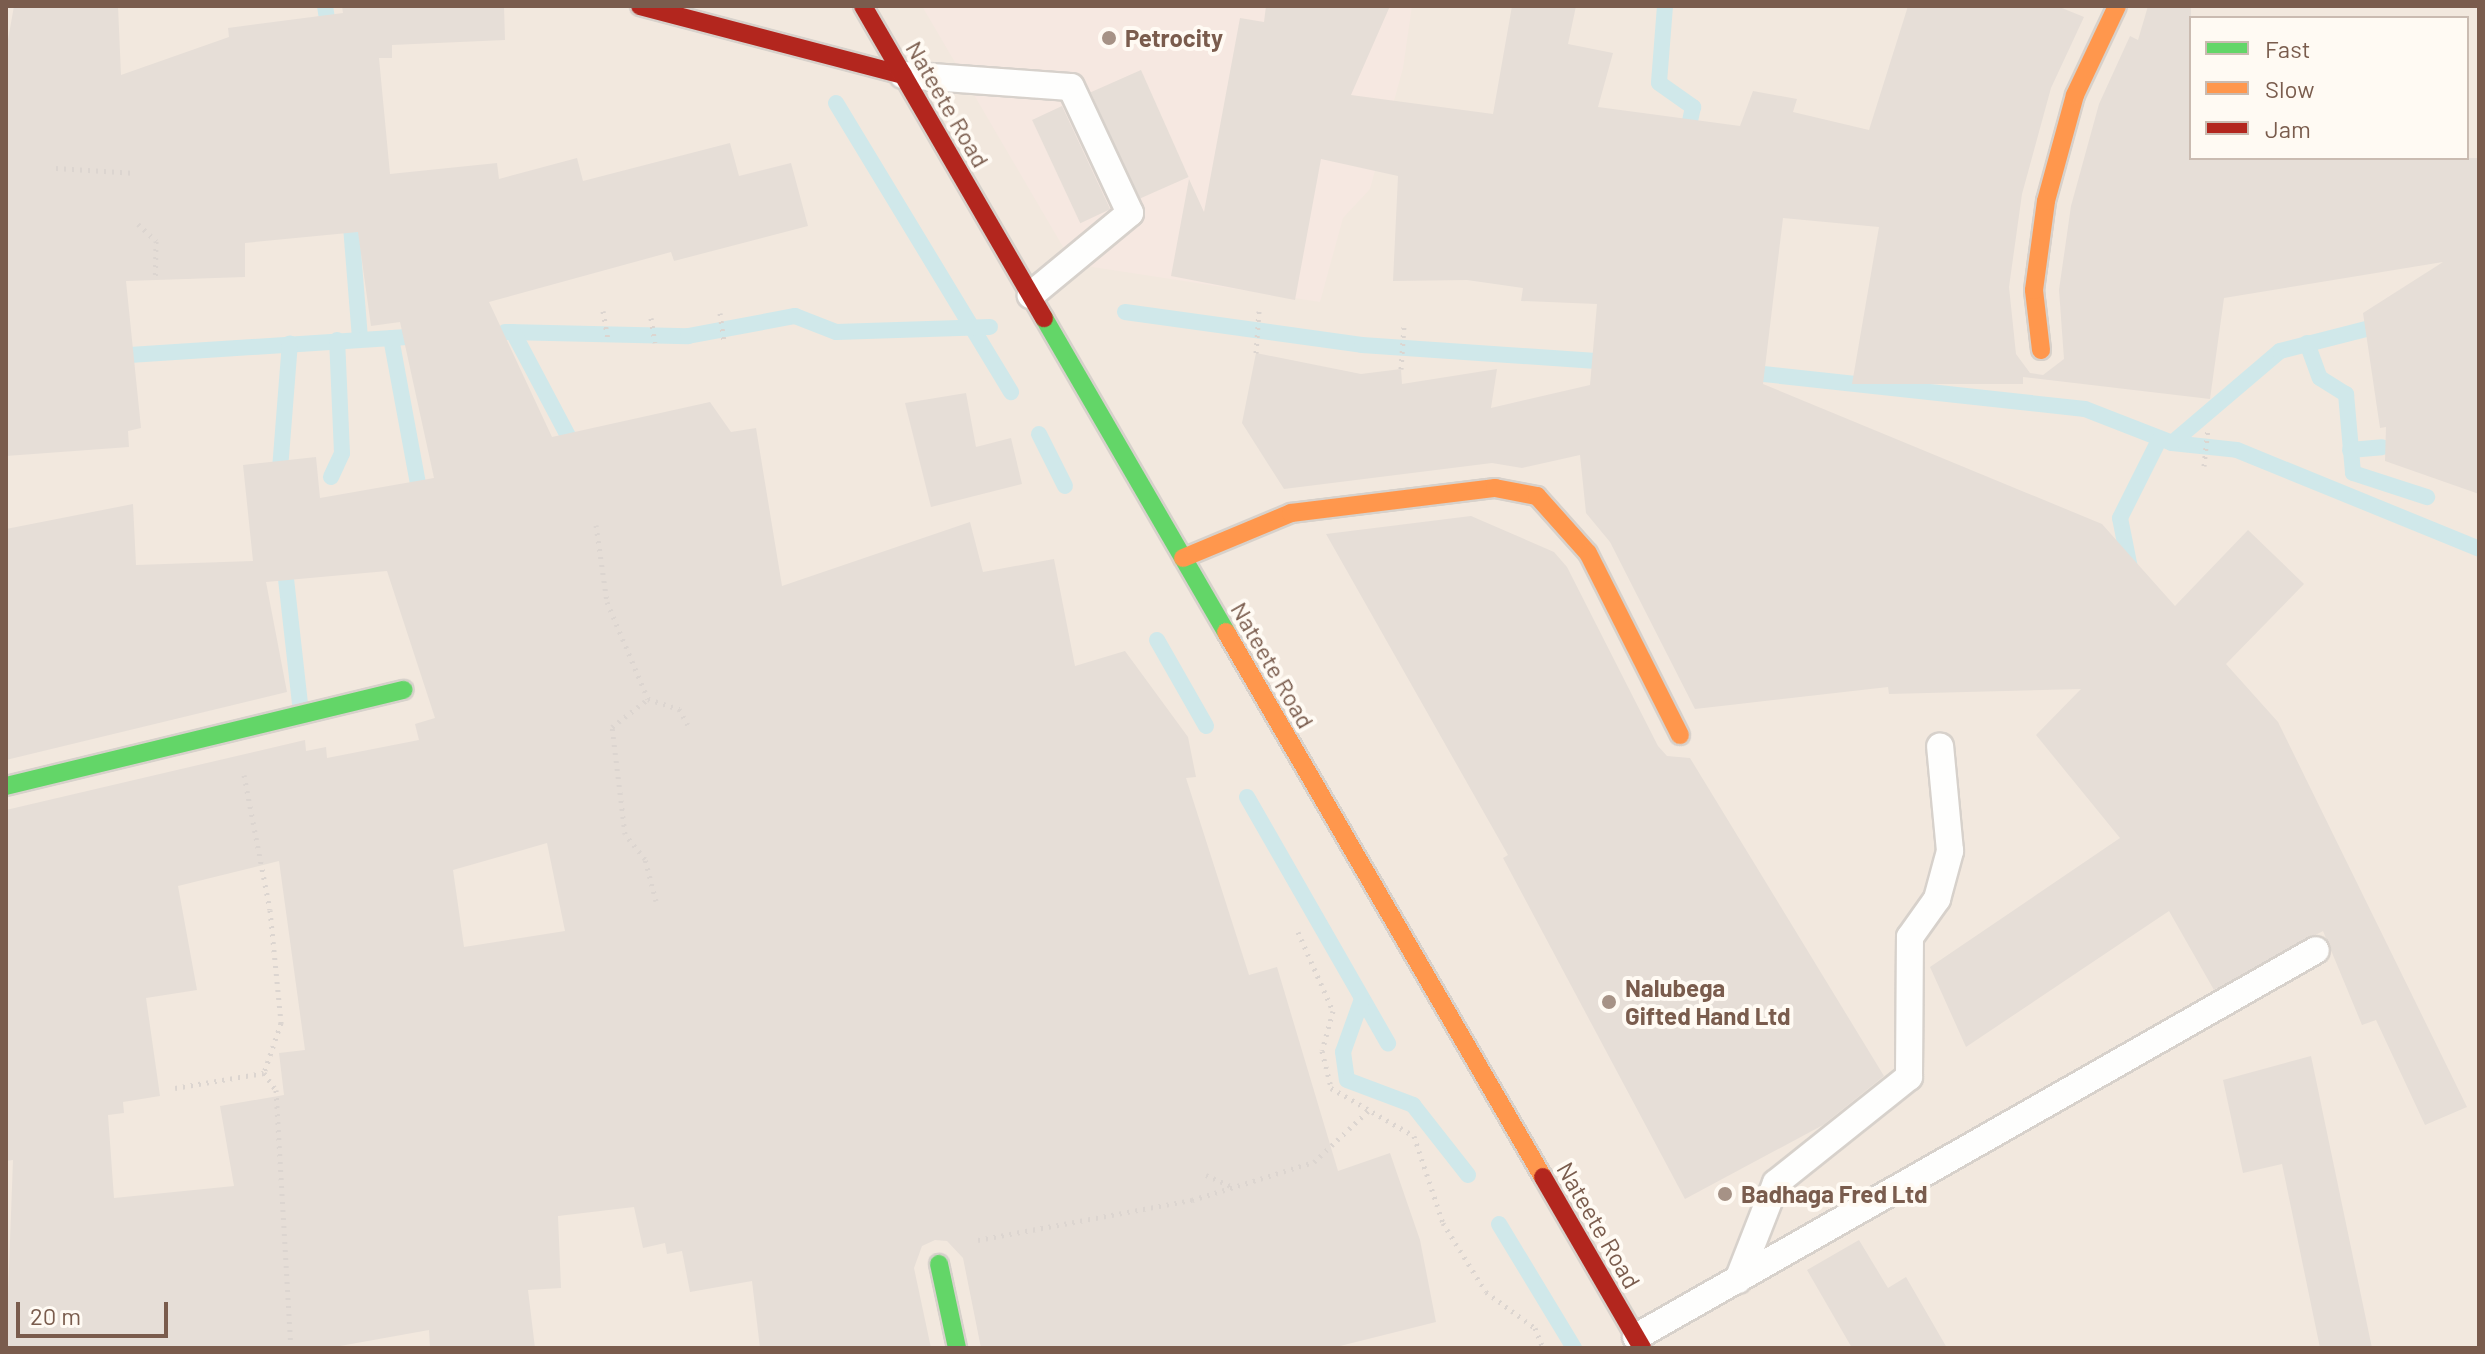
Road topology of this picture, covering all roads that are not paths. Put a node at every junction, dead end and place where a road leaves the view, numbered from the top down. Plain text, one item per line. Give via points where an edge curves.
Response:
1 (640, 6) edge
2 (863, 6) edge
3 (2117, 6) edge
4 (903, 75) junction
5 (1031, 295) junction
6 (2041, 350) dead end
7 (1183, 558) junction
8 (404, 690) dead end
9 (1680, 735) dead end
10 (1940, 746) dead end
11 (6, 786) edge
12 (2316, 950) dead end
13 (939, 1264) road end
14 (1738, 1280) junction
15 (1639, 1343) edge
16 (957, 1348) edge

1 - 4 street
2 - 4 street, Nateete Road
3 - 6 street via 2075,95 2046,201 2034,290
4 - 5 street, Nateete Road
4 - 5 lane via 1071,87 1130,213
5 - 7 street, Nateete Road
7 - 9 street via 1291,513 1495,488 1537,496 1588,553
7 - 15 street, Nateete Road
8 - 11 street
10 - 14 lane via 1950,851 1937,899 1910,937 1909,1077 1776,1183
12 - 14 lane
13 - 16 street
14 - 15 lane

